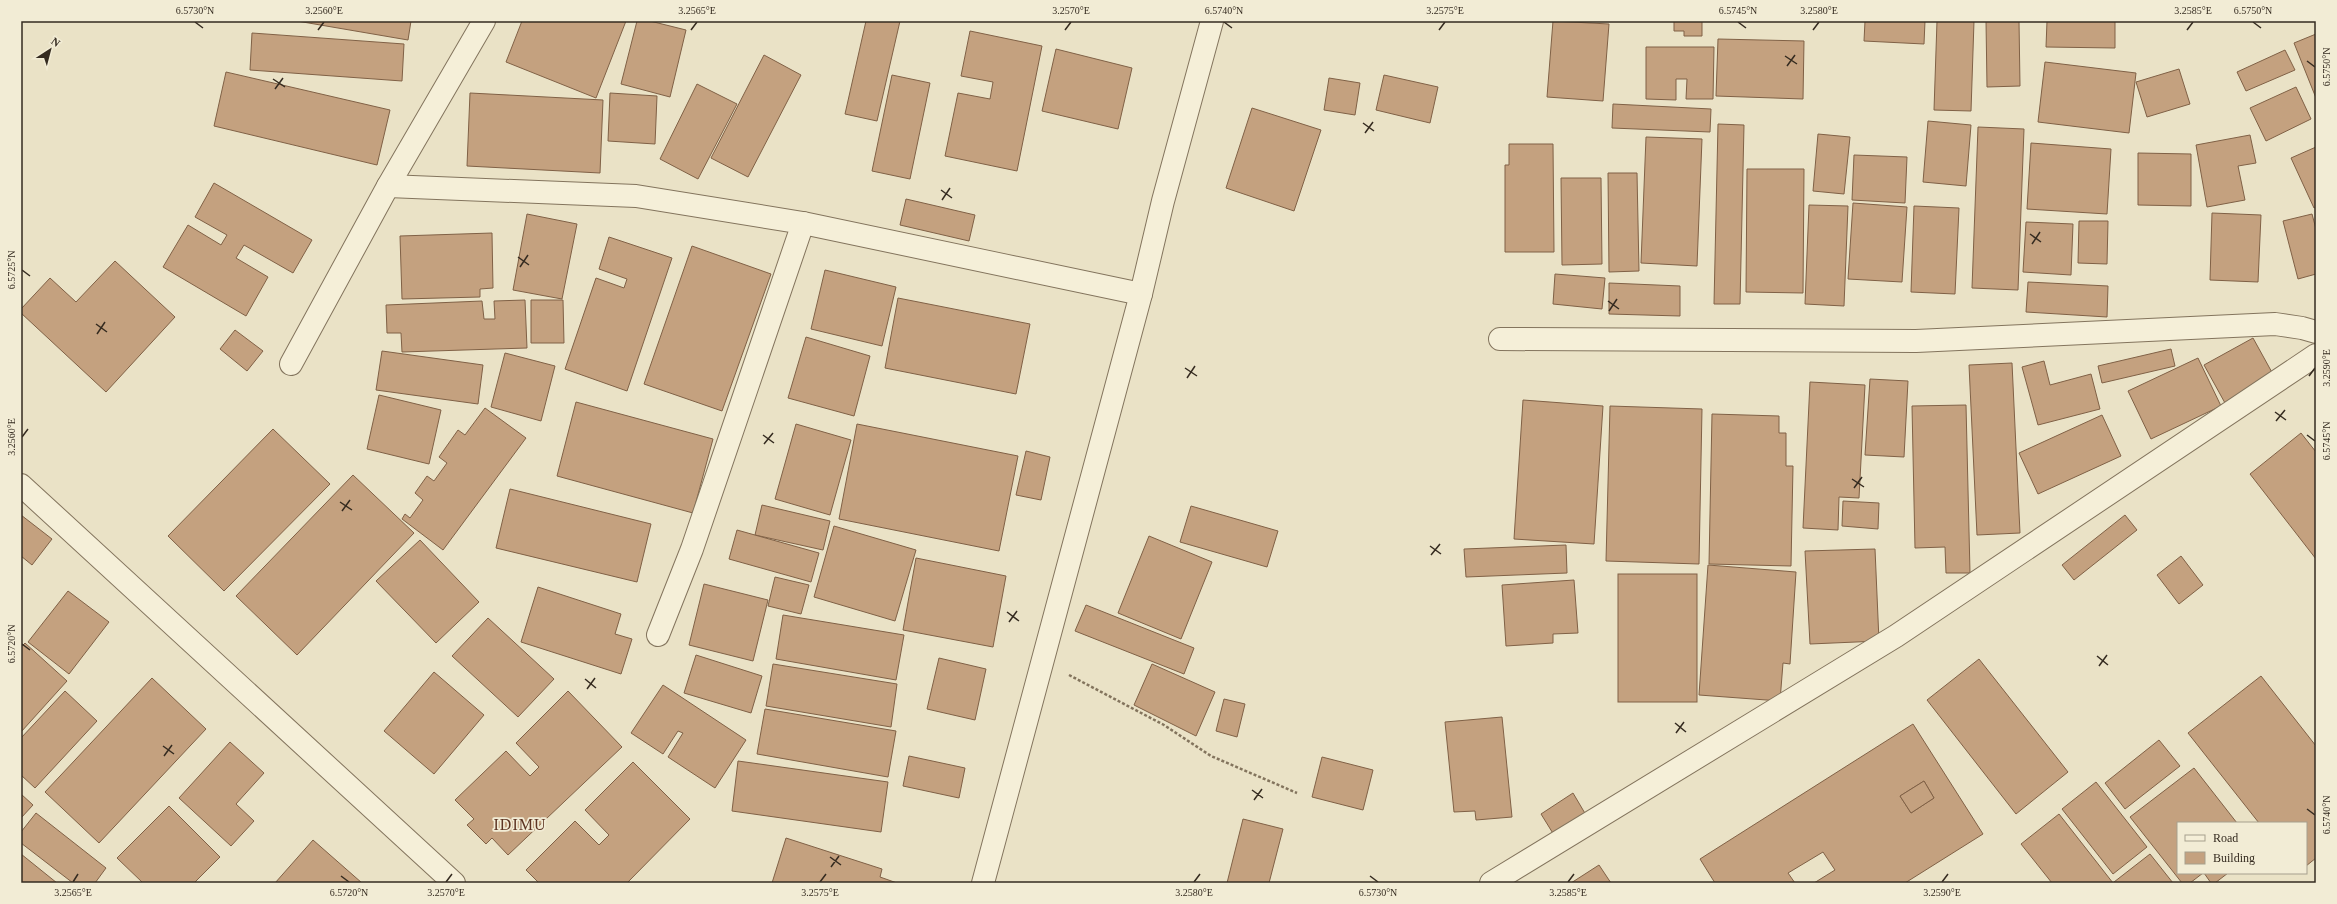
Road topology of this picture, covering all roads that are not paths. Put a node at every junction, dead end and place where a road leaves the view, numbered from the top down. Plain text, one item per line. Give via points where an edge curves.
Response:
1 (484, 21) edge
2 (1212, 21) edge
3 (388, 186) junction
4 (803, 223) junction
5 (1141, 294) junction
6 (2316, 332) edge
7 (1500, 338) dead end
8 (2316, 355) edge
9 (291, 364) dead end
10 (21, 485) edge
11 (658, 635) dead end
12 (454, 883) edge
13 (982, 883) edge
14 (1491, 883) edge

1 - 3 street
2 - 5 street via 1163,201
3 - 4 street via 636,196
3 - 9 street
4 - 5 street
4 - 11 street via 692,549
5 - 13 street
6 - 7 street via 2275,324 1916,340
8 - 14 street via 1896,636
10 - 12 street

